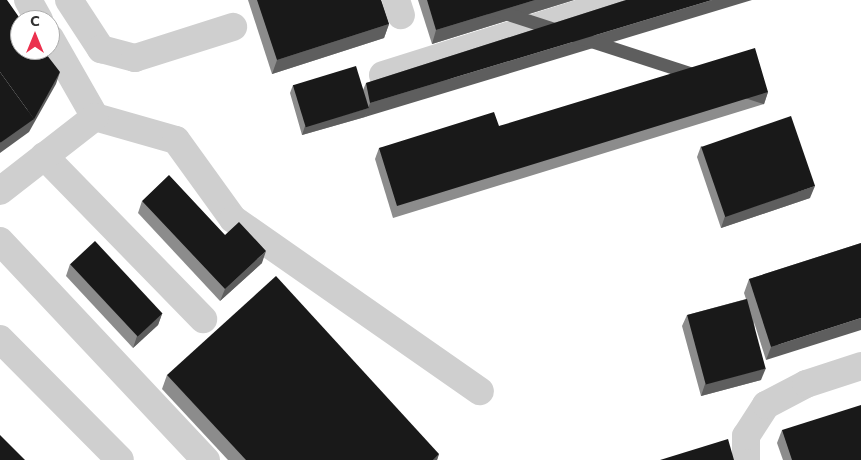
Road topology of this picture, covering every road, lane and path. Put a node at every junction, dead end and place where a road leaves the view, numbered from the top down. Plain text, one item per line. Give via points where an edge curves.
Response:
1 (69, 0) edge
2 (622, 0) edge
3 (233, 27) dead end
4 (60, 56) edge
5 (383, 75) edge
6 (95, 117) junction
7 (44, 156) junction
8 (0, 191) edge
9 (0, 241) edge
10 (203, 319) dead end
11 (0, 339) edge
12 (861, 366) edge
13 (480, 391) dead end
14 (120, 460) edge
15 (206, 460) edge
16 (746, 460) edge

1 - 3 lane via 100,49 134,58
2 - 5 lane
4 - 6 lane
6 - 7 lane
6 - 13 lane via 176,140 233,220
7 - 8 lane
7 - 10 lane
9 - 15 lane
11 - 14 lane
12 - 16 lane via 806,384 766,405 746,436

